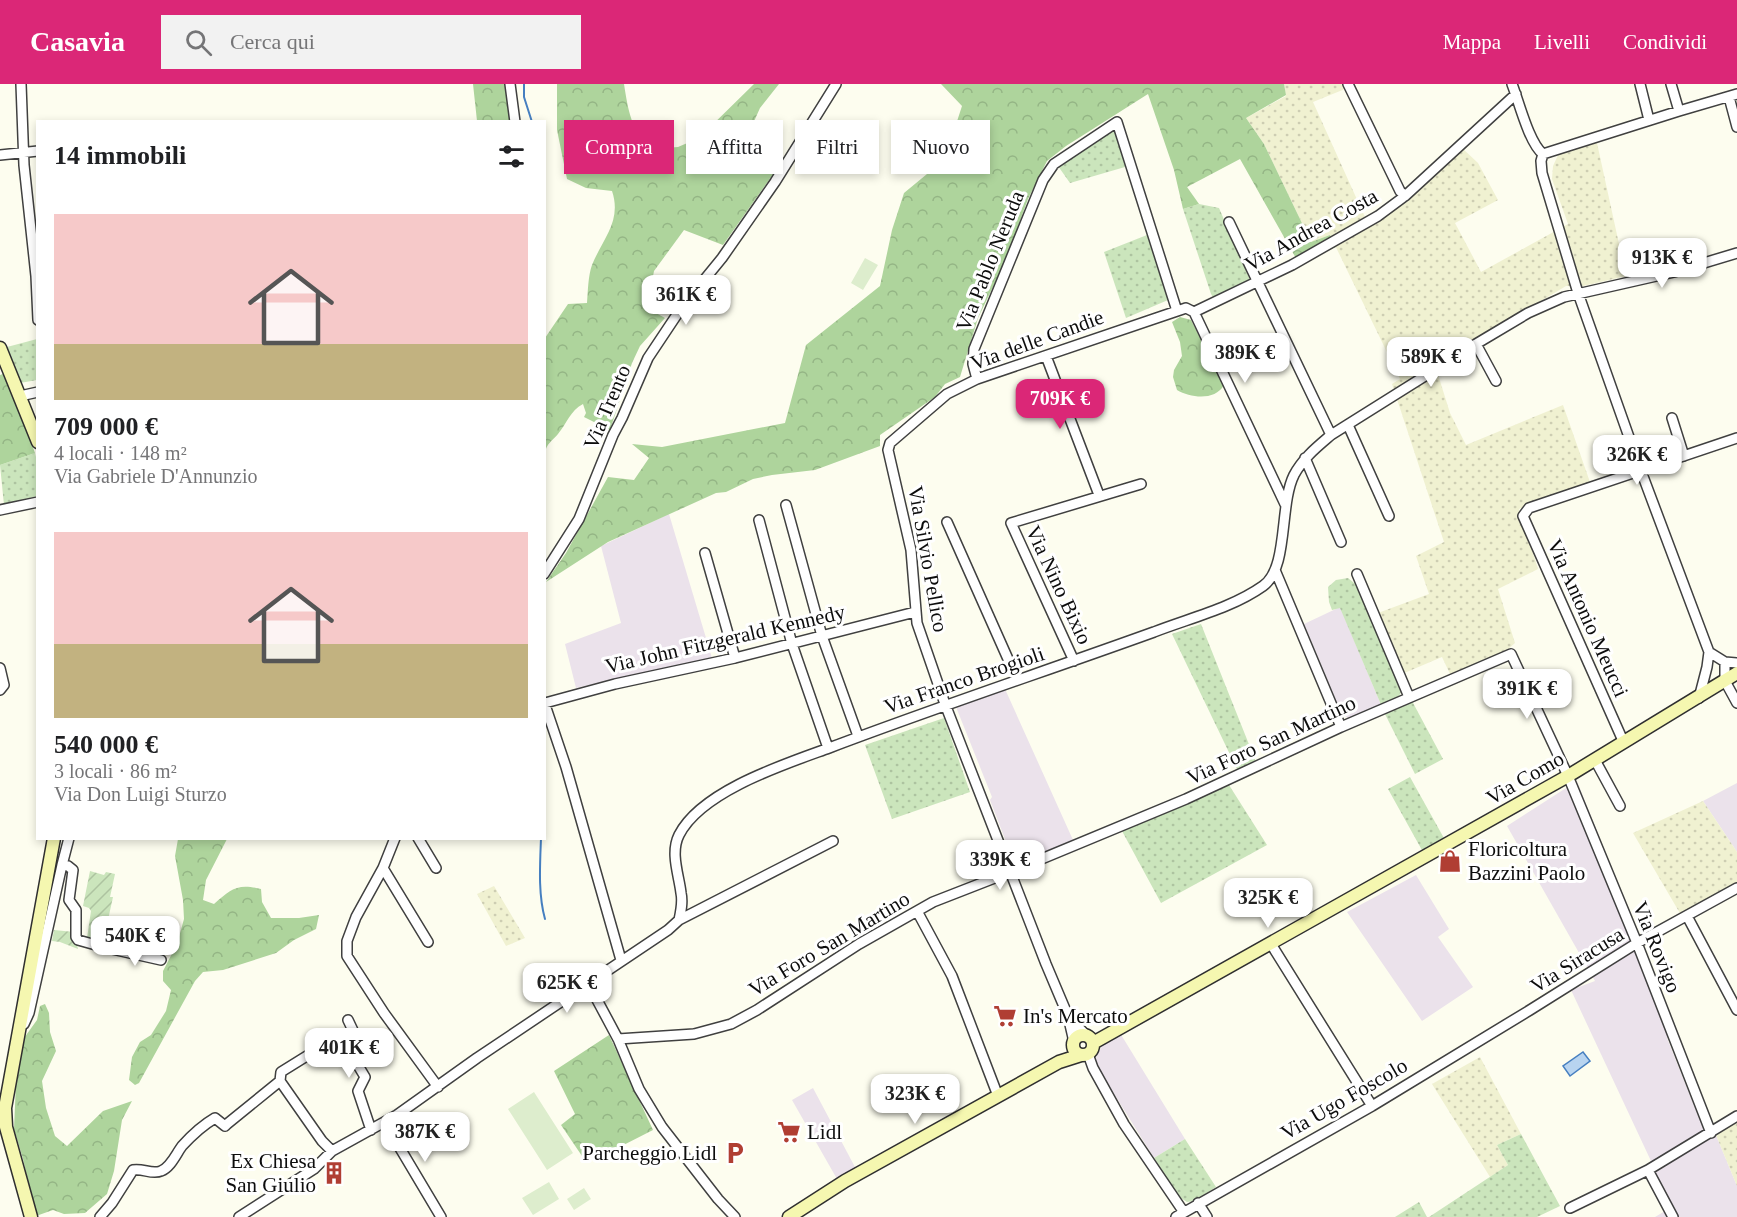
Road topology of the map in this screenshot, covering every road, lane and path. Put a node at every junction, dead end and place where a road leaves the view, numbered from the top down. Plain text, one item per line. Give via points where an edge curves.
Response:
1 (21, 84) edge
2 (510, 84) edge
3 (836, 84) edge
4 (1348, 84) edge
5 (1512, 84) edge
6 (1640, 84) edge
7 (1671, 84) edge
8 (1732, 84) edge
9 (1516, 94) junction
10 (1733, 95) edge
11 (1679, 111) junction
12 (515, 120) edge
13 (1649, 120) junction
14 (1737, 127) edge
15 (36, 151) edge
16 (24, 153) junction
17 (1543, 154) junction
18 (0, 155) edge
19 (1405, 196) junction
20 (1229, 222) dead end
21 (1737, 253) edge
22 (36, 276) edge
23 (1256, 281) junction
24 (1578, 293) junction
25 (1177, 311) junction
26 (1194, 312) junction
27 (1476, 344) junction
28 (0, 348) edge
29 (1046, 356) junction
30 (977, 379) junction
31 (1496, 381) dead end
32 (36, 392) edge
33 (20, 396) junction
34 (1672, 418) dead end
35 (1348, 425) junction
36 (1331, 435) junction
37 (36, 437) edge
38 (1737, 438) edge
39 (890, 443) joint
40 (1684, 456) junction
41 (1305, 458) junction
42 (1641, 471) junction
43 (1141, 484) dead end
44 (1099, 495) junction
45 (36, 502) edge
46 (1285, 504) junction
47 (786, 505) dead end
48 (0, 510) edge
49 (1389, 516) dead end
50 (759, 520) dead end
51 (947, 522) dead end
52 (1341, 542) dead end
53 (705, 553) dead end
54 (1275, 570) junction
55 (546, 571) edge
56 (1357, 574) dead end
57 (915, 612) junction
58 (822, 636) junction
59 (792, 644) junction
60 (1709, 652) junction
61 (1511, 654) joint
62 (735, 658) junction
63 (1074, 661) junction
64 (1725, 662) junction
65 (1737, 663) edge
66 (1707, 667) junction
67 (0, 668) edge
68 (1737, 673) edge
69 (1015, 675) junction
70 (1723, 682) junction
71 (0, 690) edge
72 (1409, 697) junction
73 (1699, 698) junction
74 (546, 703) edge
75 (1737, 703) edge
76 (945, 704) junction
77 (546, 706) edge
78 (1341, 727) junction
79 (858, 736) junction
80 (1624, 743) junction
81 (828, 748) junction
82 (1595, 760) junction
83 (1568, 776) junction
84 (1620, 806) dead end
85 (54, 840) edge
86 (68, 840) edge
87 (394, 840) edge
88 (419, 840) edge
89 (833, 841) dead end
90 (62, 865) junction
91 (383, 868) junction
92 (436, 868) dead end
93 (1010, 872) junction
94 (1737, 888) edge
95 (917, 911) junction
96 (1687, 916) junction
97 (680, 920) junction
98 (428, 942) dead end
99 (1637, 943) junction
100 (1271, 944) junction
101 (161, 960) dead end
102 (621, 960) junction
103 (588, 983) junction
104 (1530, 1010) joint
105 (1737, 1010) edge
106 (348, 1020) dead end
107 (618, 1039) junction
108 (16, 1042) junction
109 (1083, 1046) junction
110 (310, 1054) dead end
111 (280, 1081) junction
112 (438, 1087) junction
113 (998, 1096) junction
114 (1372, 1106) junction
115 (1737, 1116) edge
116 (385, 1123) junction
117 (371, 1130) junction
118 (1711, 1133) junction
119 (332, 1151) junction
120 (1648, 1170) junction
121 (1198, 1203) junction
122 (725, 1207) junction
123 (1570, 1208) dead end
124 (1180, 1214) edge
125 (31, 1217) edge
126 (100, 1217) edge
127 (239, 1217) edge
128 (441, 1217) edge
129 (729, 1217) edge
130 (735, 1217) edge
131 (789, 1217) edge
132 (1207, 1217) edge
133 (1673, 1217) edge

1 - 16 street
2 - 12 street
3 - 55 street, Via Trento via 775,183 648,358 579,519
4 - 19 street
5 - 9 street
6 - 13 street
7 - 11 street
8 - 10 street
9 - 17 street
9 - 19 street, Via Andrea Costa
10 - 11 street
10 - 14 street
11 - 13 street
13 - 17 street
15 - 16 street
16 - 18 street
16 - 22 street
17 - 24 street via 1542,173
19 - 23 street, Via Andrea Costa via 1359,228
20 - 23 street
21 - 24 street via 1674,272
23 - 26 street, Via Andrea Costa
23 - 36 street
24 - 27 street via 1528,313
24 - 42 street
25 - 26 street via 1186,308
25 - 29 street, Via delle Candie
25 - 30 street, Via Pablo Neruda via 1117,122 1054,164 1043,180 974,350
26 - 46 street
27 - 31 street
27 - 35 street
28 - 33 main road
29 - 30 street, Via delle Candie
29 - 44 street
30 - 39 street, Via delle Candie via 948,394
32 - 33 street
33 - 37 main road
34 - 40 street
35 - 36 street
35 - 49 street
36 - 41 street
38 - 40 street
39 - 57 street, Via Silvio Pellico via 888,450 911,550
40 - 42 street
41 - 46 street via 1293,477
41 - 52 street
42 - 60 street
42 - 80 street, Via Antonio Meucci via 1528,508 1523,516
43 - 44 street
44 - 63 street, Via Nino Bixio via 1011,523
45 - 48 street
46 - 54 street
47 - 58 street
50 - 59 street
51 - 69 street
53 - 62 street
54 - 63 street, Via Franco Brogioli via 1266,584 1252,593
54 - 78 street
56 - 72 street
57 - 58 street, Via John Fitzgerald Kennedy
57 - 76 street, Via Silvio Pellico
58 - 59 street, Via John Fitzgerald Kennedy
58 - 79 street
59 - 62 street, Via John Fitzgerald Kennedy
59 - 81 street
60 - 64 street
60 - 66 street
61 - 72 street, Via Foro San Martino
61 - 83 street, Via Rovigo
62 - 74 street, Via John Fitzgerald Kennedy
63 - 69 street, Via Franco Brogioli
64 - 65 street
64 - 70 street
66 - 70 street
66 - 73 street
67 - 71 street via 4,685
68 - 70 main road, Via Como
69 - 76 street, Via Franco Brogioli
70 - 73 main road, Via Como
70 - 75 street
72 - 78 street, Via Foro San Martino
73 - 80 main road, Via Como
76 - 79 street, Via Franco Brogioli
76 - 93 street, Via Silvio Pellico
77 - 102 street
78 - 93 street, Via Foro San Martino via 1186,799
79 - 81 street, Via Franco Brogioli
80 - 82 main road, Via Como
81 - 97 street, Via Franco Brogioli via 740,784 715,798 686,825 675,850
82 - 83 main road, Via Como
82 - 84 street
83 - 99 street, Via Rovigo
83 - 100 main road, Via Como
85 - 108 main road
86 - 90 street
87 - 91 street
88 - 92 street
89 - 97 street
90 - 101 street via 73,870 69,900 76,910 76,937
90 - 108 street via 29,1013
91 - 98 street
91 - 112 street via 356,917 347,941 347,956
93 - 95 street, Via Foro San Martino
93 - 109 street, Via Silvio Pellico
94 - 96 street, Via Siracusa
95 - 107 street, Via Foro San Martino via 731,1024 694,1034
95 - 113 street via 952,976
96 - 99 street, Via Siracusa
96 - 105 street
97 - 102 street
99 - 104 street, Via Siracusa
99 - 118 street, Via Rovigo
100 - 109 main road, Via Como
100 - 114 street
102 - 103 street
103 - 107 street
103 - 112 street
104 - 114 street, Via Ugo Foscolo
106 - 117 street via 357,1039 350,1052 365,1077 358,1091
107 - 122 street via 639,1089 662,1127
108 - 125 main road via 5,1116
109 - 113 main road, Via Como
109 - 124 street, Via Silvio Pellico via 1124,1124
110 - 111 street via 281,1072
111 - 119 street
111 - 126 street via 225,1126 215,1118 210,1121 161,1172 133,1170
112 - 116 street
113 - 131 main road, Via Como via 845,1181
114 - 121 street, Via Ugo Foscolo
115 - 118 street
116 - 117 street
116 - 128 street
117 - 119 street
118 - 120 street
119 - 127 street via 314,1169
120 - 123 street
120 - 133 street
121 - 124 street, Via Ugo Foscolo
121 - 132 street
122 - 129 street
122 - 130 street

